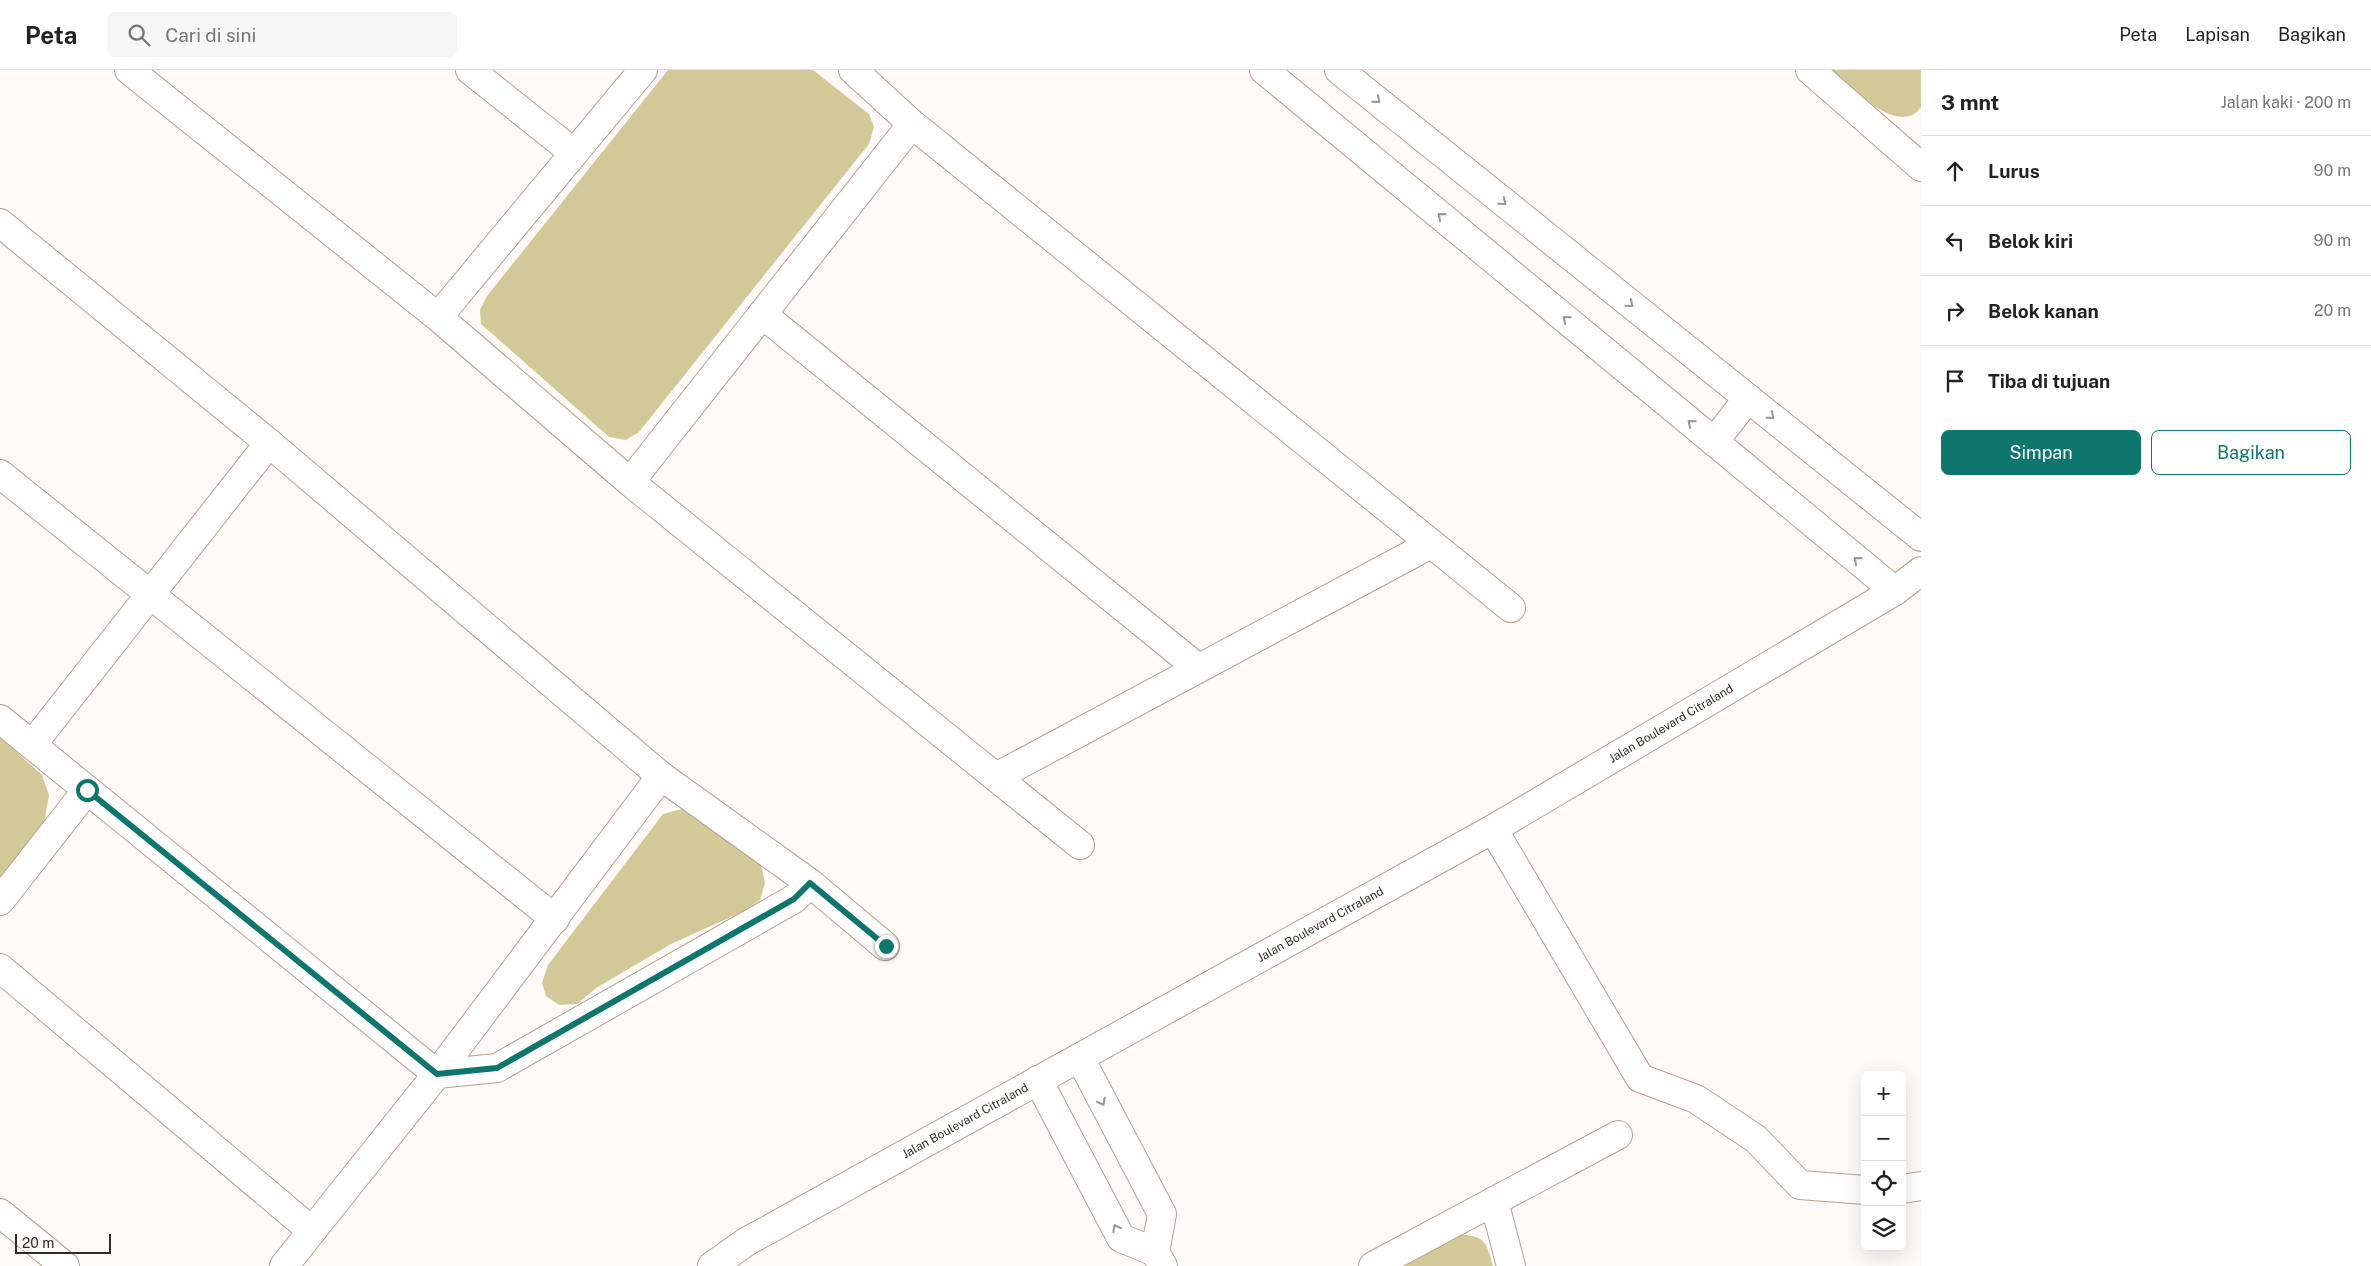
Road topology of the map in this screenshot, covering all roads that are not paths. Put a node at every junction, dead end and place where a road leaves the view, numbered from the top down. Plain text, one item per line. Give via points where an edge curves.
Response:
1 (129, 70) edge
2 (470, 70) edge
3 (643, 70) edge
4 (854, 70) edge
5 (1264, 70) edge
6 (1339, 70) edge
7 (1810, 70) edge
8 (912, 124) junction
9 (574, 154) junction
10 (1917, 154) edge
11 (0, 222) edge
12 (762, 314) junction
13 (438, 318) junction
14 (1748, 398) junction
15 (1714, 442) junction
16 (269, 443) junction
17 (0, 474) edge
18 (630, 482) junction
19 (1921, 537) edge
20 (1431, 544) junction
21 (1921, 572) edge
22 (1895, 591) junction
23 (150, 596) junction
24 (1511, 608) dead end
25 (1198, 668) junction
26 (0, 719) edge
27 (32, 745) junction
28 (661, 776) junction
29 (996, 777) junction
30 (87, 790) junction
31 (1493, 829) junction
32 (1080, 845) dead end
33 (810, 883) junction
34 (0, 901) edge
35 (555, 919) junction
36 (886, 946) dead end
37 (0, 968) edge
38 (1080, 1058) junction
39 (437, 1074) junction
40 (1038, 1080) junction
41 (1618, 1135) dead end
42 (1921, 1186) edge
43 (1906, 1188) edge
44 (1861, 1190) edge
45 (1494, 1201) junction
46 (0, 1213) edge
47 (312, 1231) junction
48 (1159, 1259) edge
49 (65, 1266) edge
50 (284, 1266) edge
51 (712, 1266) edge
52 (1373, 1266) edge
53 (1511, 1266) edge

1 - 13 street
2 - 9 street
3 - 9 street
4 - 8 street
15 -> 5 street
6 -> 14 street
7 - 10 street
8 - 12 street
8 - 20 street
9 - 13 street
11 - 16 street
12 - 18 street
12 - 25 street
13 - 18 street
14 - 15 street
14 -> 19 street
22 -> 15 street
16 - 23 street
16 - 28 street
17 - 23 street
18 - 29 street
20 - 24 street
20 - 25 street
21 - 22 street, Jalan Boulevard Citraland
22 - 31 street, Jalan Boulevard Citraland
23 - 27 street
23 - 35 street
25 - 29 street
26 - 27 street
27 - 30 street
28 - 33 street
28 - 35 street
29 - 32 street
30 - 34 street
30 - 39 street
31 - 38 street, Jalan Boulevard Citraland
31 - 44 street via 1640,1078 1696,1099 1756,1139 1800,1185
33 - 36 street
33 - 39 street via 794,899 497,1068
35 - 39 street
37 - 47 street
38 - 40 street, Jalan Boulevard Citraland
38 -> 48 street via 1162,1214
39 - 47 street
48 -> 40 street via 1121,1238
40 - 51 street, Jalan Boulevard Citraland via 746,1242
41 - 45 street
42 - 43 street
45 - 52 street
45 - 53 street
46 - 49 street
47 - 50 street

